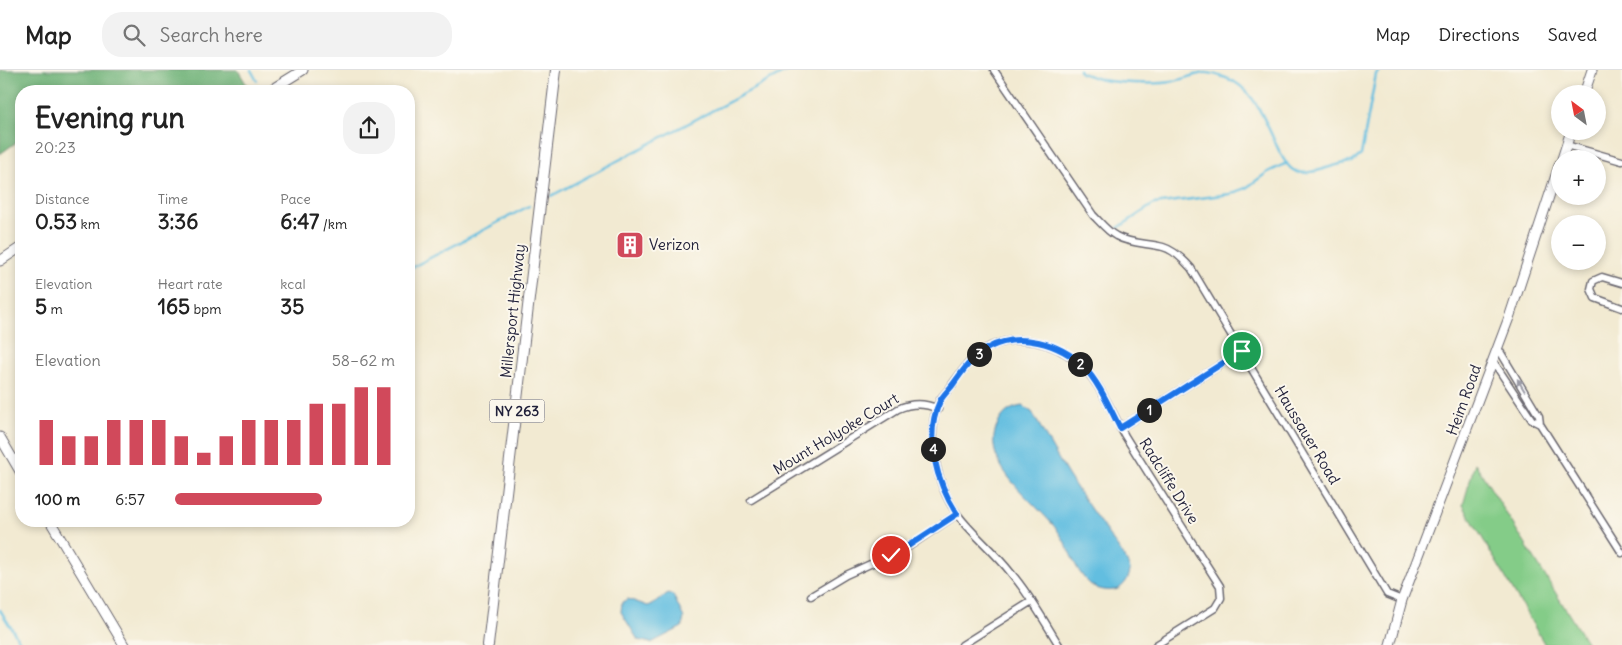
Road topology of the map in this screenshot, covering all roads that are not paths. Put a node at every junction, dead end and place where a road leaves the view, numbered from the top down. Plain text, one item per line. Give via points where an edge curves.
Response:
1 (303, 70) edge
2 (556, 70) edge
3 (994, 70) edge
4 (1592, 70) edge
5 (279, 85) edge
6 (1587, 85) edge
7 (1568, 140) edge
8 (1566, 145) junction
9 (1565, 150) edge
10 (1622, 160) edge
11 (1551, 192) edge
12 (15, 251) edge
13 (0, 260) edge
14 (1622, 283) edge
15 (1622, 308) edge
16 (1498, 348) junction
17 (1242, 351) junction
18 (1493, 361) junction
19 (938, 409) junction
20 (1540, 424) junction
21 (1120, 428) junction
22 (0, 438) edge
23 (15, 463) edge
24 (751, 500) dead end
25 (957, 514) junction
26 (54, 527) edge
27 (1622, 553) edge
28 (811, 596) dead end
29 (1402, 600) junction
30 (1032, 602) junction
31 (124, 645) edge
32 (488, 645) edge
33 (962, 645) edge
34 (1059, 645) edge
35 (1156, 645) edge
36 (1390, 645) edge

1 - 5 street
2 - 32 main road, Millersport Highway / NY 263
3 - 17 street, Haussauer Road via 1093,214 1116,236 1163,247 1178,254 1191,268
4 - 6 street
7 - 8 street
8 - 9 street
8 - 10 street
11 - 16 street, Heim Road
12 - 13 street
14 - 15 street via 1602,276 1592,285 1596,298
16 - 18 street, Heim Road
20 -> 16 street via 1539,416
17 - 21 street, Radcliffe Drive
17 - 29 street, Haussauer Road via 1386,594
18 - 20 street via 1532,420
18 - 29 street, Heim Road
19 - 21 street via 941,400 977,355 997,344 1013,340 1031,341 1054,347 1083,366 1100,388
19 - 24 street, Mount Holyoke Court via 912,404 898,409
19 - 25 street via 933,436 936,465 944,492
20 - 27 street
21 - 35 street, Radcliffe Drive via 1224,594 1213,610
22 - 23 street
25 - 28 street via 908,546 846,575
25 - 30 street via 1012,574
26 - 31 street
29 - 36 street, Heim Road
30 - 33 street
30 - 34 street

